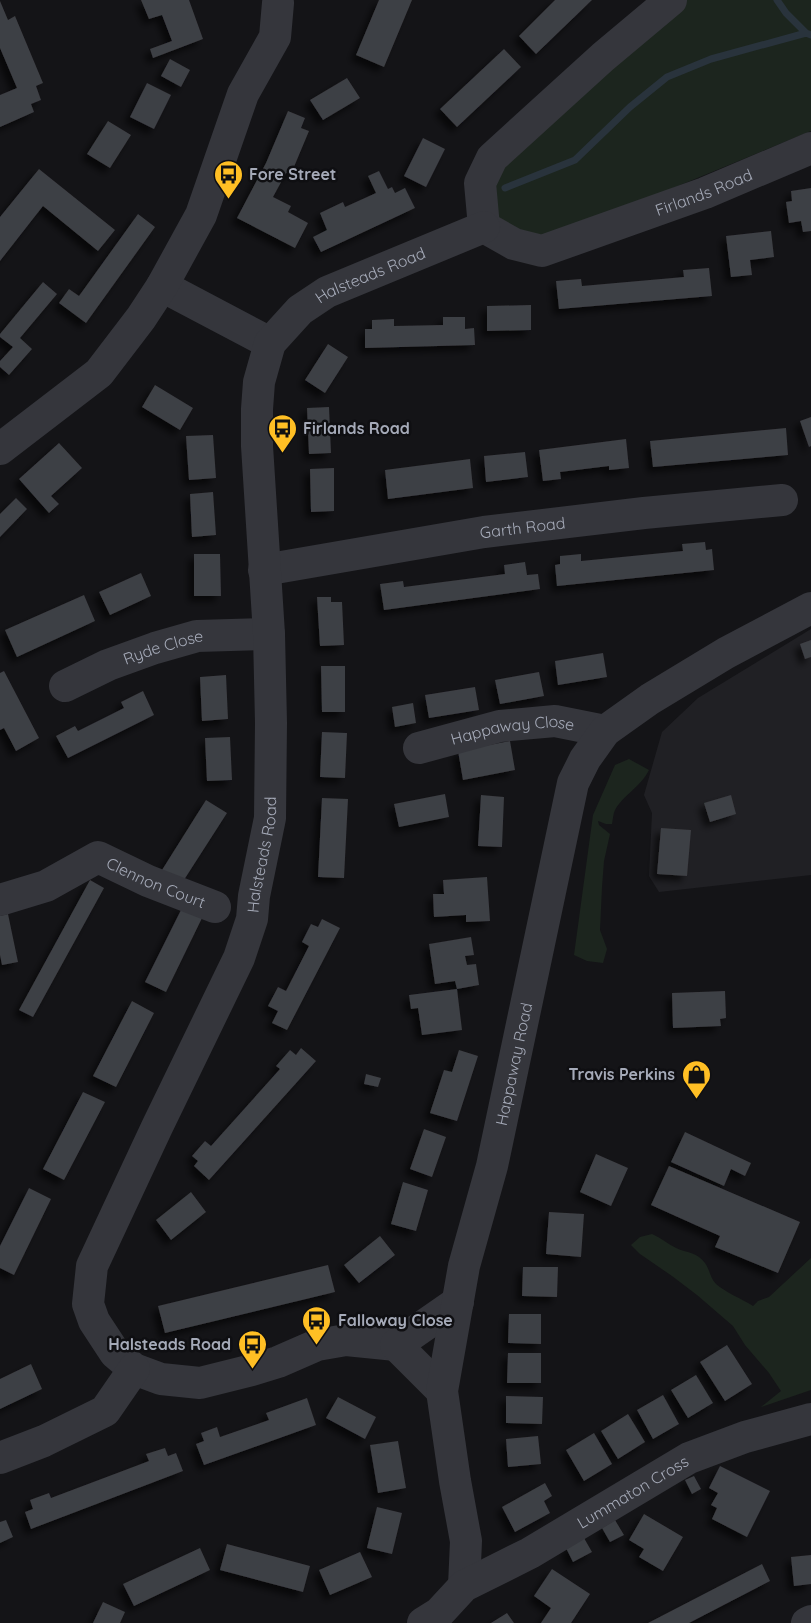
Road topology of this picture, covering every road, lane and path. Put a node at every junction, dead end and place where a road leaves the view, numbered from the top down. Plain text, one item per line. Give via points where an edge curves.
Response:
1 (671, 0) edge
2 (274, 1) edge
3 (811, 148) edge
4 (484, 228) junction
5 (162, 286) junction
6 (270, 343) junction
7 (0, 449) edge
8 (782, 500) dead end
9 (264, 570) junction
10 (811, 608) edge
11 (269, 634) junction
12 (65, 686) dead end
13 (605, 731) junction
14 (419, 748) dead end
15 (0, 900) edge
16 (215, 907) dead end
17 (458, 1302) junction
18 (396, 1345) junction
19 (134, 1369) junction
20 (442, 1391) junction
21 (811, 1419) edge
22 (0, 1458) edge
23 (464, 1586) junction
24 (811, 1621) edge
25 (423, 1623) edge
26 (807, 1623) edge

1 - 4 street via 492,158 480,183
2 - 5 street via 275,37 243,94 201,215
3 - 4 street, Firlands Road via 705,193 542,251 514,244
4 - 6 street, Halsteads Road via 327,292 300,310
5 - 6 street
5 - 7 street via 99,373
6 - 9 street, Halsteads Road via 259,382 257,409
8 - 9 street, Garth Road via 484,532
9 - 11 street, Halsteads Road
10 - 13 street, Happaway Road via 726,653
11 - 12 street, Ryde Close via 197,636 108,665
11 - 19 street, Halsteads Road via 270,818 252,919 239,958 92,1266 88,1304 94,1321 115,1353
13 - 14 street, Happaway Close via 555,721 500,726
13 - 17 street, Happaway Road via 573,783 492,1166
15 - 16 street, Clennon Court via 46,886 98,857
17 - 18 street
17 - 20 street, Happaway Road
18 - 19 street, Halsteads Road via 346,1340 317,1345 278,1362 200,1383 161,1379
18 - 20 street
19 - 22 street via 105,1411
20 - 23 street, Happaway Road via 466,1541
21 - 23 street, Lummaton Cross via 689,1458 530,1553
23 - 25 street via 439,1613
24 - 26 street

